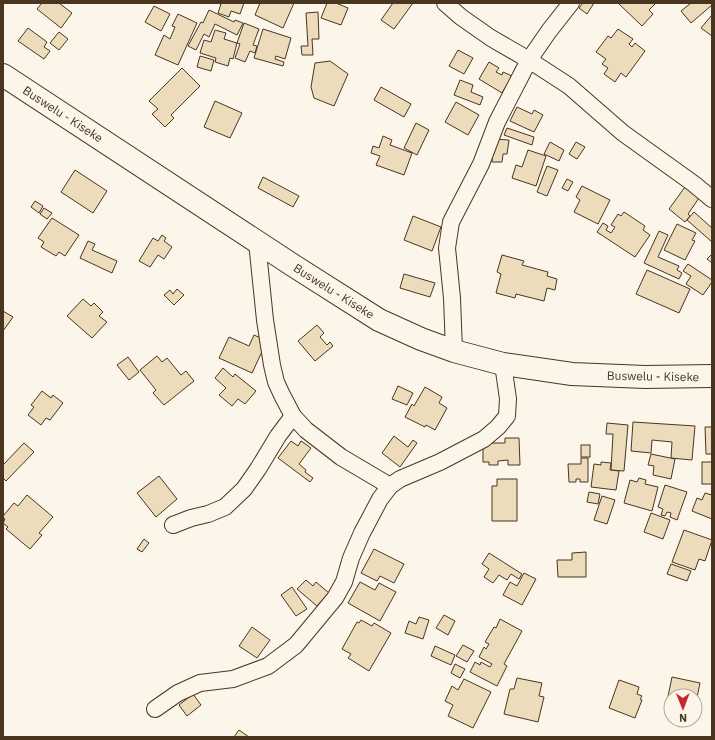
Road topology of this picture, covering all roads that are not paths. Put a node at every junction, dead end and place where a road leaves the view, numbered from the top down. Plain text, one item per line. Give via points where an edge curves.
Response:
1 (445, 3) edge
2 (571, 3) edge
3 (529, 60) junction
4 (3, 75) edge
5 (712, 199) edge
6 (257, 242) junction
7 (454, 351) junction
8 (503, 364) junction
9 (712, 376) edge
10 (293, 416) junction
11 (390, 486) junction
12 (173, 525) dead end
13 (155, 709) dead end

1 - 3 street via 491,38
2 - 3 street
3 - 5 street via 569,86 623,133
3 - 7 street via 451,222 446,248 452,298
4 - 6 main road, Buswelu - Kiseke
6 - 7 main road, Buswelu - Kiseke via 379,320
6 - 10 street via 272,366 276,382
7 - 8 main road, Buswelu - Kiseke
8 - 9 main road, Buswelu - Kiseke via 572,374
8 - 11 street via 508,399 507,416 498,427 484,439
10 - 11 street via 306,430 341,457
10 - 12 street via 244,489 225,507
11 - 13 street via 362,533 344,582 335,598 296,645 268,666 233,679 200,683 178,693

